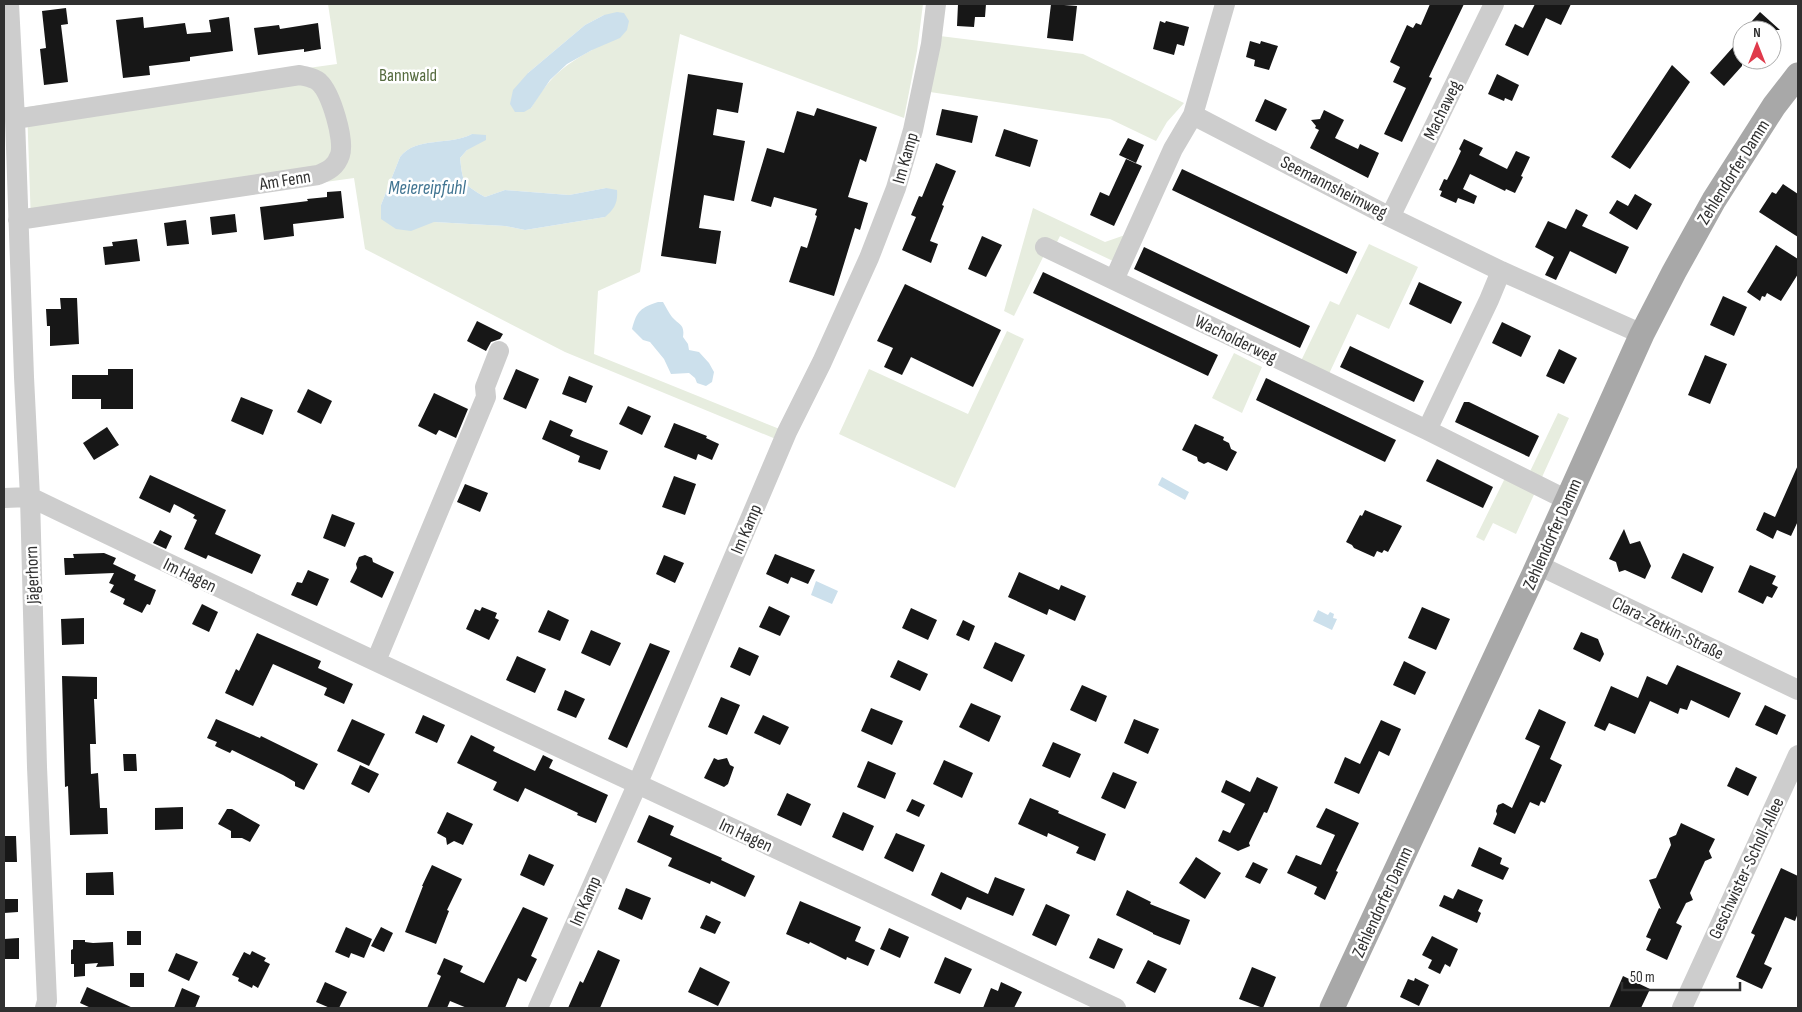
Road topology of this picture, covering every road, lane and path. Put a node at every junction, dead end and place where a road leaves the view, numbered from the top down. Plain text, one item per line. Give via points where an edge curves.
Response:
1 (9, 4) edge
2 (936, 4) edge
3 (1225, 4) edge
4 (1494, 4) edge
5 (1798, 75) edge
6 (1193, 115) junction
7 (15, 119) junction
8 (1390, 217) junction
9 (18, 220) junction
10 (1046, 247) dead end
11 (1501, 271) junction
12 (1114, 280) junction
13 (1642, 334) junction
14 (499, 351) dead end
15 (1427, 430) junction
16 (30, 497) junction
17 (4, 498) edge
18 (1567, 500) junction
19 (1538, 565) junction
20 (376, 661) junction
21 (1798, 690) edge
22 (1798, 755) edge
23 (637, 785) junction
24 (45, 1008) edge
25 (538, 1008) edge
26 (1116, 1008) edge
27 (1332, 1008) edge
28 (1682, 1008) edge

1 - 7 street, Jägerhorn
2 - 23 street, Im Kamp via 916,120 896,188 869,258 780,449
3 - 6 street
4 - 8 street, Machaweg
5 - 13 main road, Zehlendorfer Damm via 1774,106 1714,200
6 - 8 street, Seemannsheimweg
6 - 12 street via 1173,149
7 - 9 street, Jägerhorn
7 - 9 street, Am Fenn via 300,76 314,78 327,92 341,145 334,166 318,175
8 - 11 street, Seemannsheimweg
9 - 16 street, Jägerhorn
10 - 12 street, Wacholderweg
11 - 13 street, Seemannsheimweg
11 - 15 street
12 - 15 street, Wacholderweg
13 - 18 main road, Zehlendorfer Damm
14 - 20 street via 485,387 486,397
15 - 18 street, Wacholderweg
16 - 17 street, Im Hagen
16 - 20 street, Im Hagen
16 - 24 street, Jägerhorn
18 - 19 main road, Zehlendorfer Damm
19 - 21 street, Clara-Zetkin-Straße
19 - 27 main road, Zehlendorfer Damm
20 - 23 street, Im Hagen
22 - 28 street, Geschwister-Scholl-Allee
23 - 25 street, Im Kamp
23 - 26 street, Im Hagen

